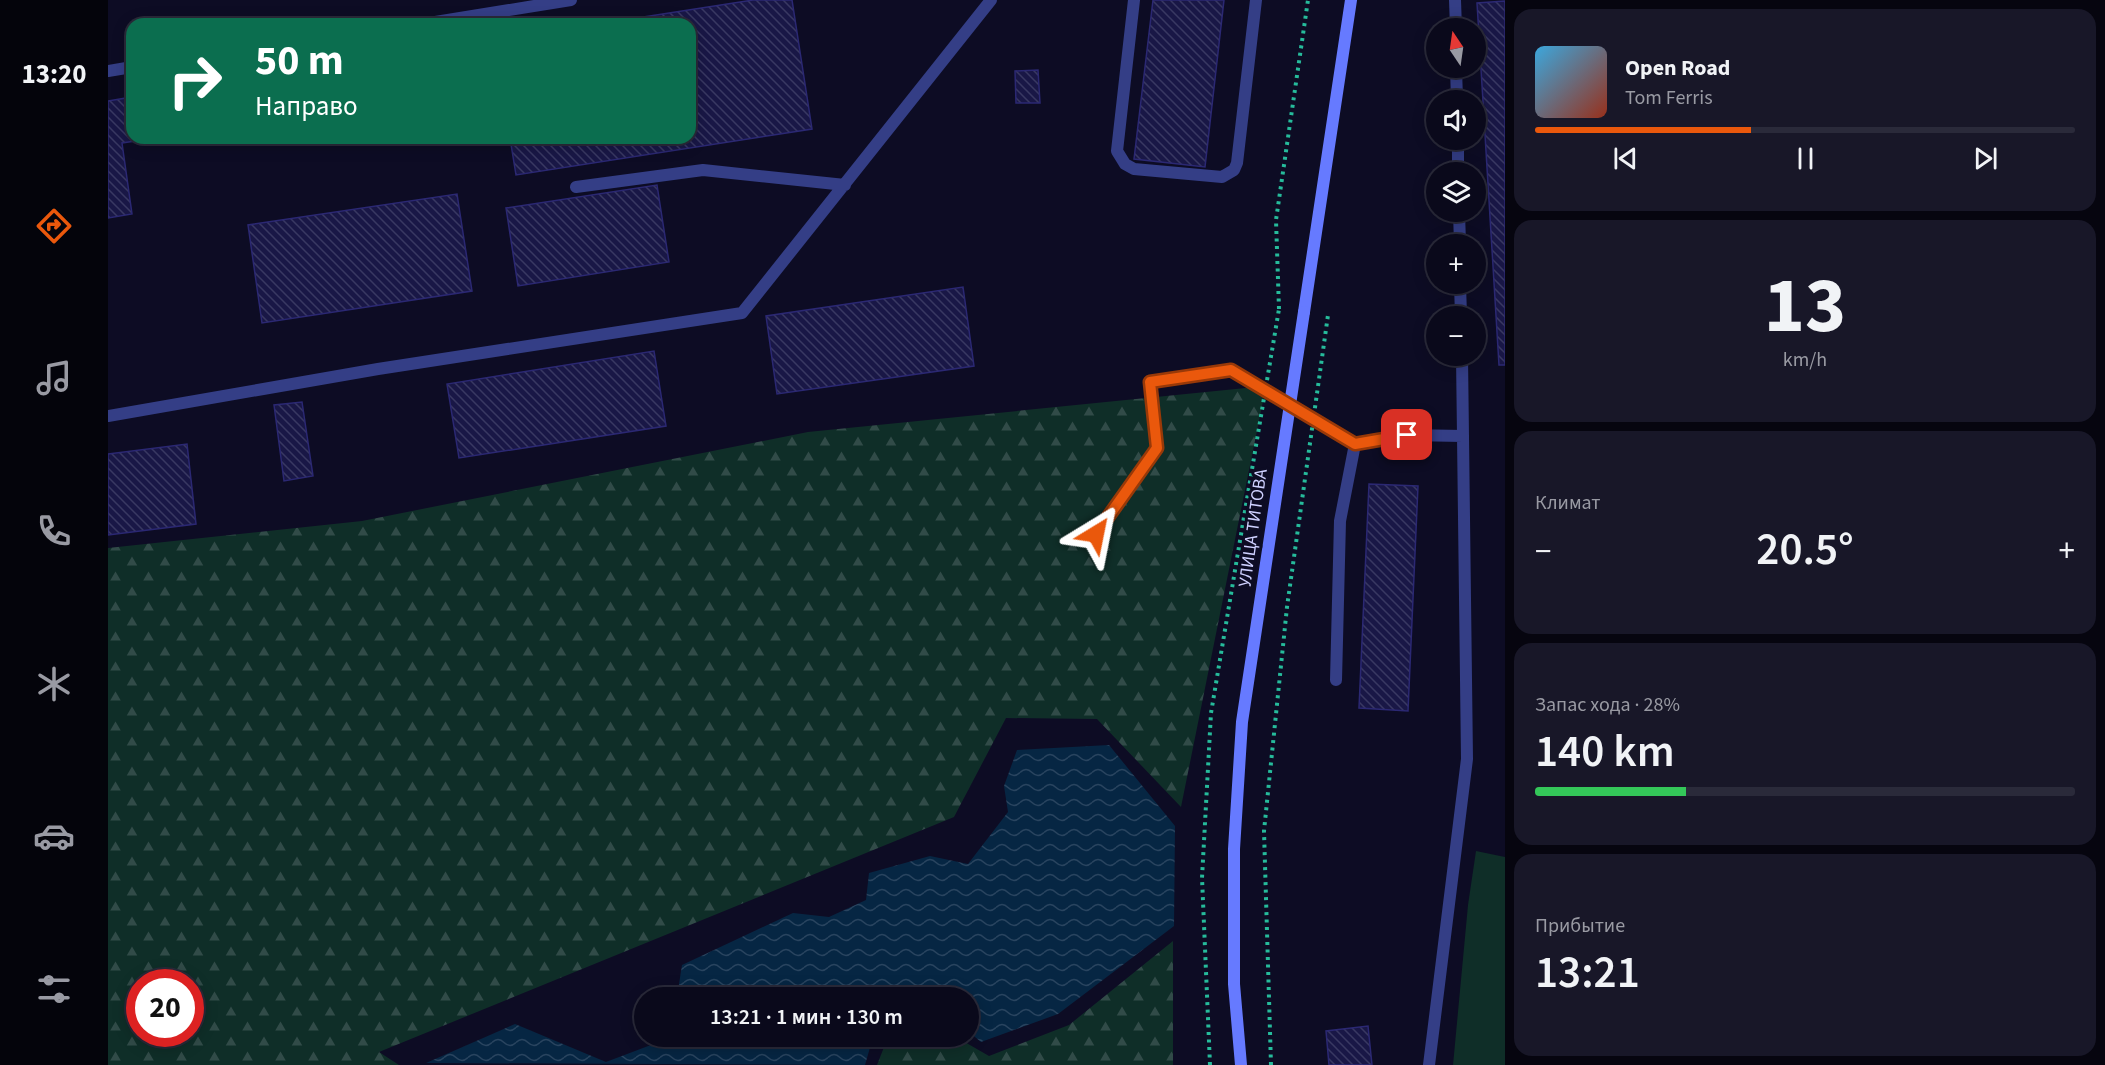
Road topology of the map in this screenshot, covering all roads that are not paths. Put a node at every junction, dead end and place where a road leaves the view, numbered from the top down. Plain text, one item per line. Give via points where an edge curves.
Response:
1 (571, 0) edge
2 (991, 0) edge
3 (1134, 0) edge
4 (1256, 0) edge
5 (1351, 0) edge
6 (1455, 0) edge
7 (460, 18) edge
8 (1456, 18) edge
9 (126, 68) edge
10 (108, 71) edge
11 (845, 185) junction
12 (576, 187) dead end
13 (1462, 366) edge
14 (108, 416) edge
15 (1463, 436) junction
16 (1355, 444) junction
17 (1096, 534) dead end
18 (1336, 680) dead end
19 (1241, 1065) edge
20 (1429, 1065) edge

1 - 7 street
2 - 11 street
3 - 4 street via 1117,151 1120,159 1134,169 1222,177 1229,175 1237,163
5 - 19 main road, УЛИЦА ТИТОВА, bridge via 1242,722 1234,860 1234,984
6 - 8 street
9 - 10 street
11 - 12 street via 703,170
11 - 14 street via 742,313 378,369
13 - 15 street
15 - 16 street via 1407,435
15 - 20 street via 1467,759
16 - 17 street via 1231,370 1150,382 1157,448
16 - 18 street via 1340,521

